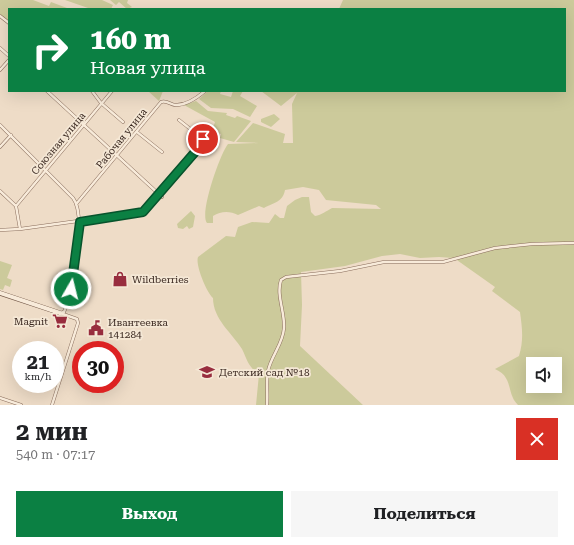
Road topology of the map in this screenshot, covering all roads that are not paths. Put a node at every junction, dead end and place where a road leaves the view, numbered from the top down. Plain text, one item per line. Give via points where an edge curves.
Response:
1 (0, 16) edge
2 (8, 22) edge
3 (0, 48) edge
4 (8, 55) edge
5 (8, 61) edge
6 (0, 70) edge
7 (48, 92) edge
8 (93, 92) edge
9 (111, 92) edge
10 (204, 92) edge
11 (101, 103) junction
12 (179, 120) dead end
13 (122, 122) dead end
14 (0, 124) edge
15 (84, 125) junction
16 (137, 132) junction
17 (11, 135) junction
18 (0, 148) edge
19 (162, 152) dead end
20 (117, 157) junction
21 (46, 171) junction
22 (0, 191) edge
23 (161, 196) junction
24 (77, 204) junction
25 (16, 206) junction
26 (80, 222) junction
27 (20, 229) junction
28 (0, 230) edge
29 (574, 243) edge
30 (0, 293) edge
31 (60, 313) junction
32 (0, 398) edge
33 (21, 405) edge
34 (52, 405) edge
35 (267, 405) edge

1 - 2 street
3 - 4 street
5 - 6 street
7 - 15 street
8 - 11 street
9 - 11 street, Союзная улица
10 - 16 street, Рабочая улица via 196,99 176,105 163,101
11 - 13 street
11 - 15 street, Союзная улица
12 - 23 street via 203,139 203,142
14 - 17 street
15 - 20 street
15 - 21 street, Союзная улица
16 - 19 street
16 - 20 street, Рабочая улица
17 - 18 street
17 - 21 street
20 - 23 street
20 - 24 street, Рабочая улица
21 - 24 street
21 - 25 street, Союзная улица
22 - 25 street
23 - 26 street via 141,213
24 - 26 street
25 - 27 street
26 - 27 street
26 - 31 street via 70,294 64,312
27 - 28 street
29 - 35 street via 495,248 443,262 384,262 340,271 286,277 279,285 284,317 282,340 268,371
30 - 31 street
31 - 34 street via 77,319 78,323
32 - 33 street

